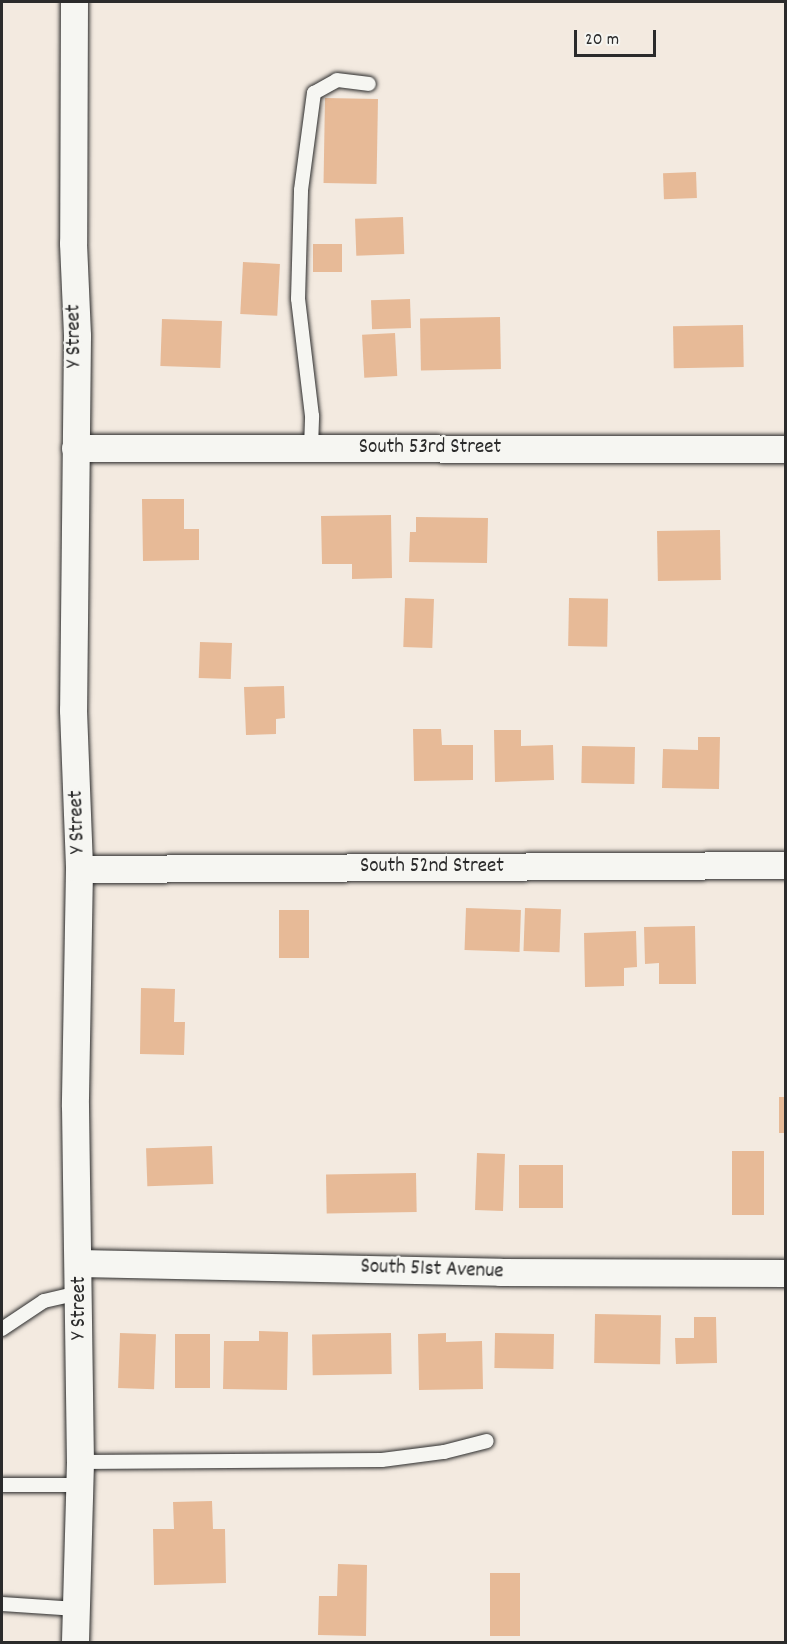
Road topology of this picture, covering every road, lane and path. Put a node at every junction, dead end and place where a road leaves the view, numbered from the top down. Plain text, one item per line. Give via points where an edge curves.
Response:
1 (74, 2) edge
2 (369, 84) dead end
3 (75, 448) junction
4 (311, 448) junction
5 (786, 449) edge
6 (786, 865) edge
7 (79, 869) junction
8 (79, 1263) junction
9 (786, 1273) edge
10 (79, 1293) junction
11 (2, 1329) edge
12 (487, 1441) dead end
13 (80, 1474) junction
14 (2, 1485) edge
15 (2, 1605) edge
16 (77, 1609) junction
17 (75, 1642) edge

1 - 3 street, Y Street
2 - 4 lane via 337,80 314,93 301,190 298,298 312,416
3 - 4 street, South 53rd Street
3 - 7 street, Y Street via 73,710
4 - 5 street, South 53rd Street
6 - 7 street, South 52nd Street
7 - 8 street, Y Street via 75,1106
8 - 9 street, South 51st Avenue via 500,1272
8 - 10 street, Y Street
10 - 11 lane via 44,1301
10 - 13 street, Y Street
12 - 13 lane via 444,1452 382,1460
13 - 14 lane
13 - 16 street, Y Street
15 - 16 lane
16 - 17 street, Y Street

